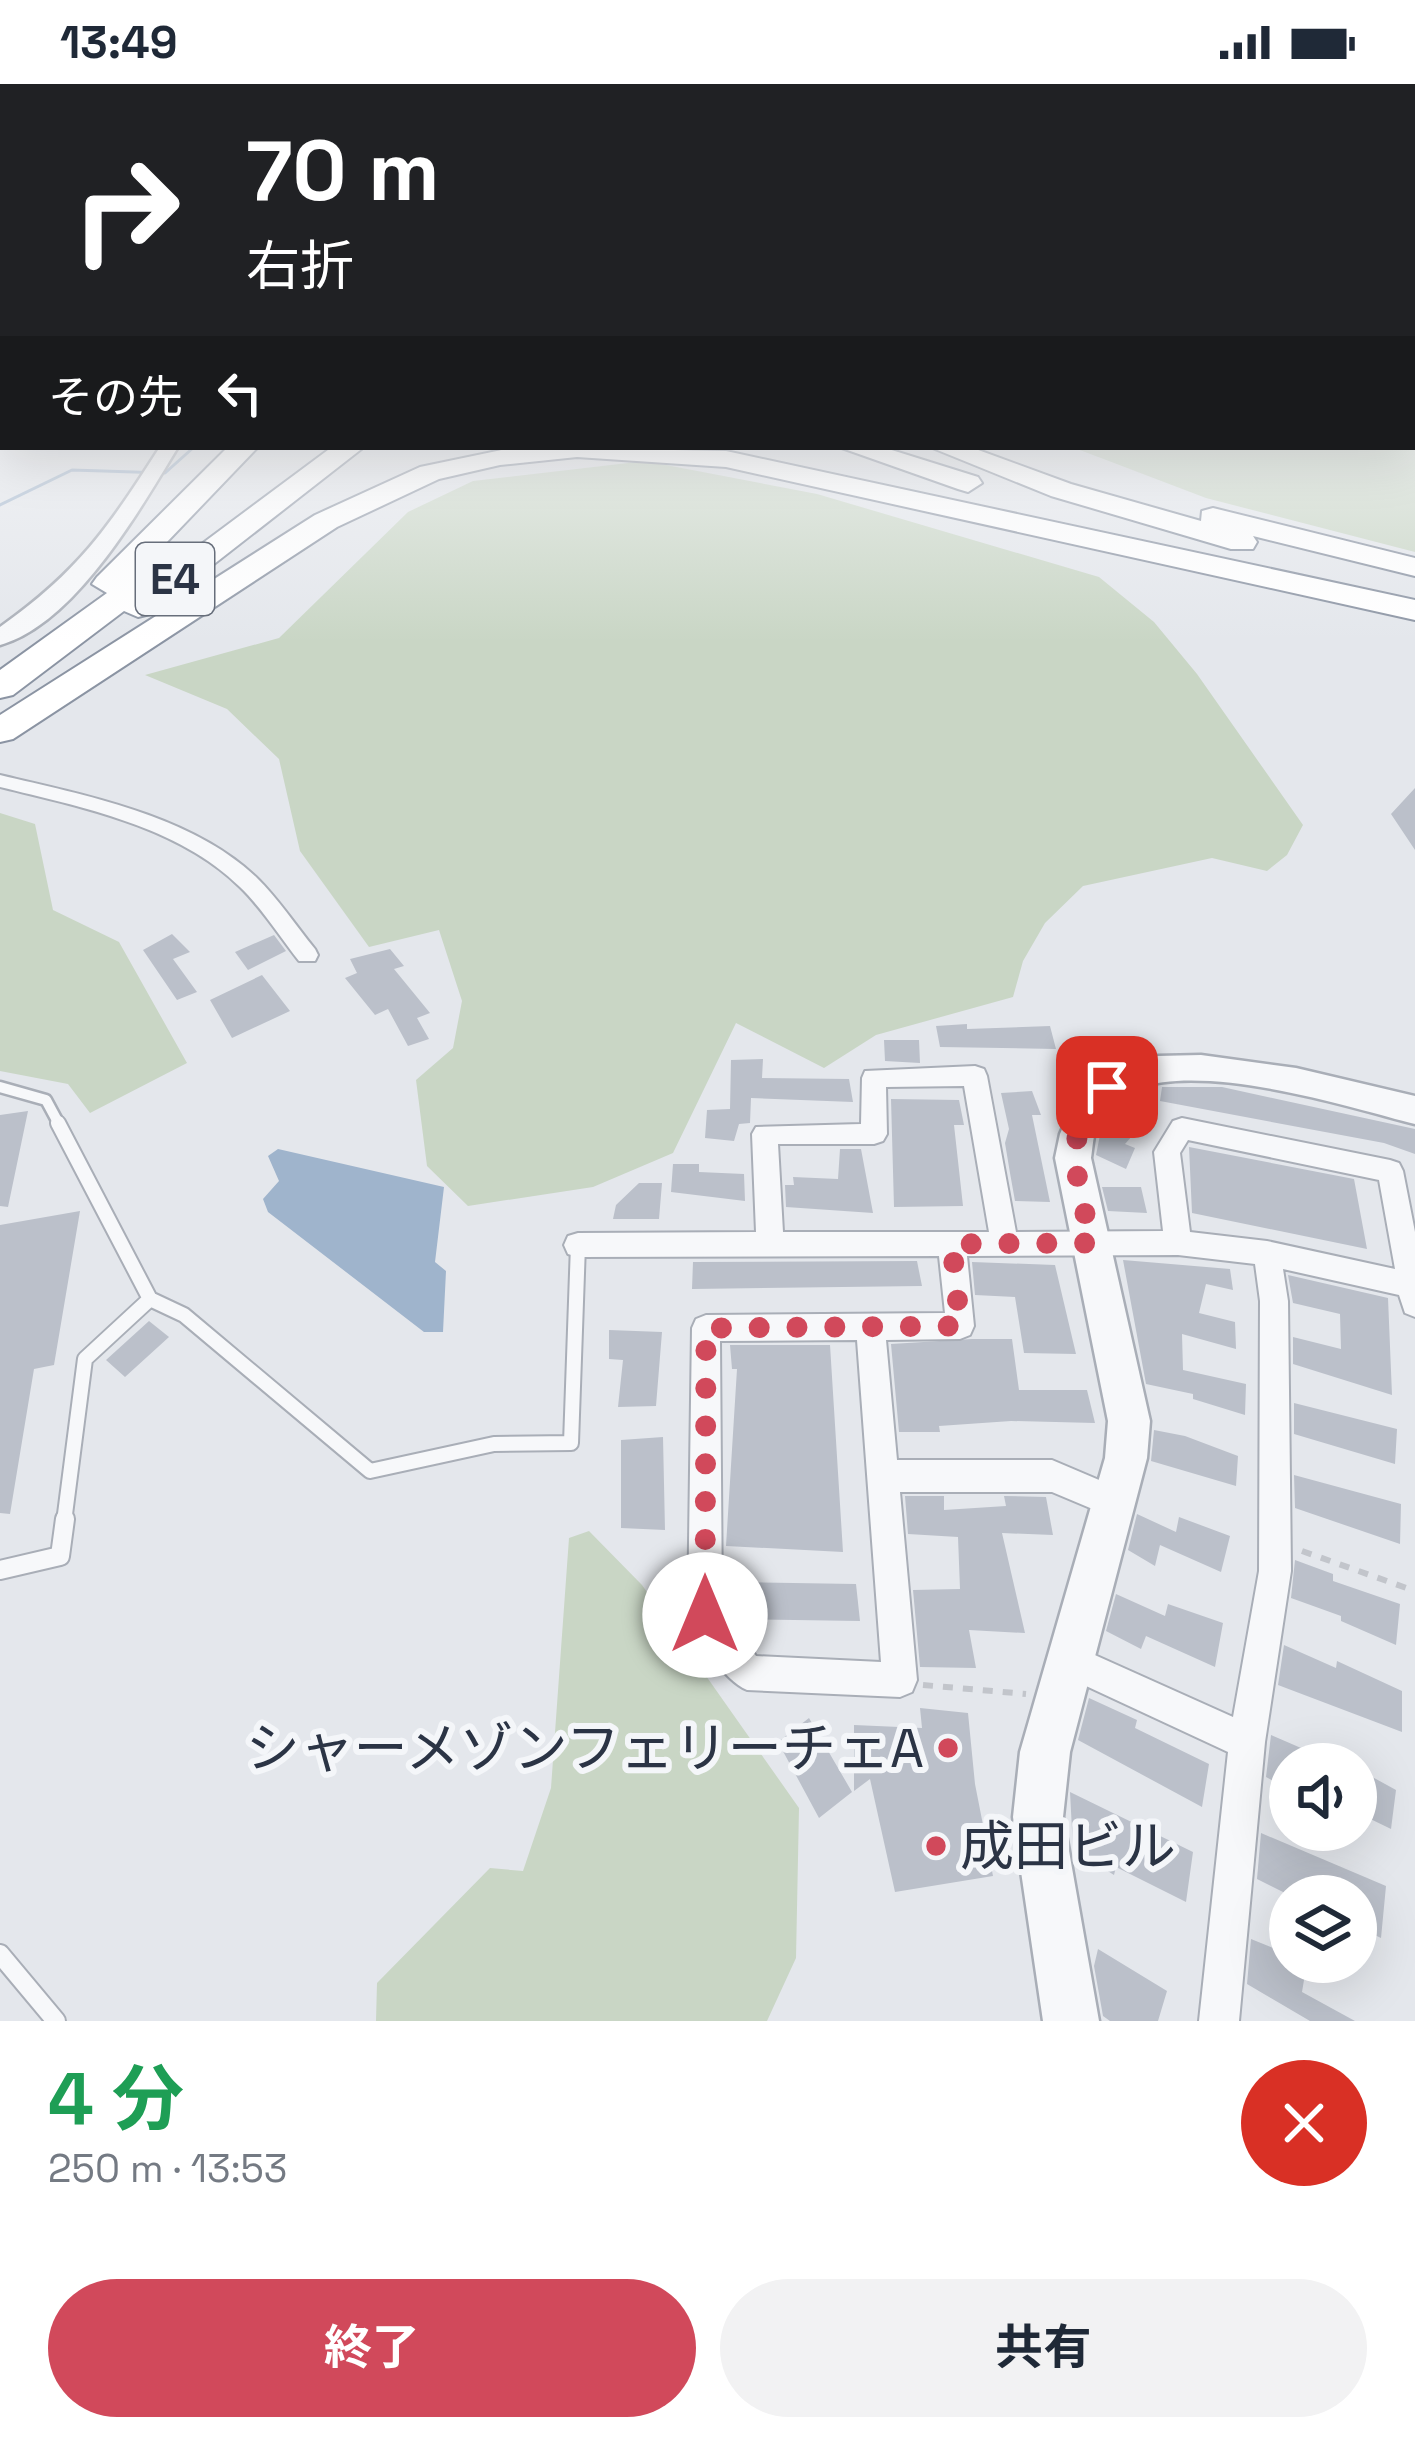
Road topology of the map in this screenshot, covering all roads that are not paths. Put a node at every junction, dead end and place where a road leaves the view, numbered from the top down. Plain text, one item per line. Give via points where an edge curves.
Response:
1 (157, 461) edge
2 (230, 461) edge
3 (306, 461) edge
4 (331, 461) edge
5 (481, 461) edge
6 (737, 461) edge
7 (794, 461) edge
8 (902, 461) edge
9 (985, 461) edge
10 (1041, 461) edge
11 (1101, 542) junction
12 (1415, 566) edge
13 (1415, 585) edge
14 (1415, 596) edge
15 (1415, 610) edge
16 (0, 638) edge
17 (0, 668) edge
18 (0, 688) edge
19 (0, 710) edge
20 (0, 731) edge
21 (0, 781) edge
22 (307, 956) dead end
23 (0, 1087) edge
24 (1415, 1109) edge
25 (1092, 1243) junction
26 (1178, 1243) junction
27 (952, 1244) junction
28 (1005, 1244) junction
29 (770, 1245) junction
30 (578, 1246) joint
31 (1267, 1253) junction
32 (1413, 1294) edge
33 (150, 1299) junction
34 (870, 1327) junction
35 (883, 1476) junction
36 (1114, 1502) junction
37 (0, 1570) edge
38 (1064, 1678) junction
39 (1247, 1742) junction
40 (0, 1954) edge
41 (56, 2021) edge
42 (1071, 2021) edge
43 (1219, 2021) edge

1 - 16 street via 105,550 61,595
2 - 17 highway via 129,565
3 - 18 highway, E4
4 - 19 highway, E4
5 - 20 highway via 430,473 343,512
6 - 11 highway
7 - 11 highway
8 - 14 highway via 1148,534
9 - 13 highway via 1131,512
10 - 12 highway via 1185,509
11 - 15 highway
21 - 22 street via 127,812 213,856 248,882
23 - 33 lane via 46,1100
24 - 25 street via 1211,1068 1125,1076 1094,1098 1078,1126 1072,1158
25 - 26 street
25 - 28 street
25 - 36 street via 1129,1421
26 - 31 street
26 - 32 street via 1167,1152 1182,1128 1390,1171
27 - 28 street
27 - 29 street
27 - 34 street via 960,1326
28 - 29 street via 975,1076 874,1078 874,1134 765,1134
29 - 30 street
30 - 33 lane via 571,1443 494,1444 370,1471 184,1315
31 - 32 street
31 - 39 street via 1275,1541
33 - 37 lane via 86,1359 60,1556
34 - 35 street
34 - 35 street via 706,1328 705,1615 747,1673 900,1680
35 - 36 street via 1052,1476
36 - 38 street
38 - 39 street
38 - 42 street via 1038,1817
39 - 43 street
40 - 41 lane

